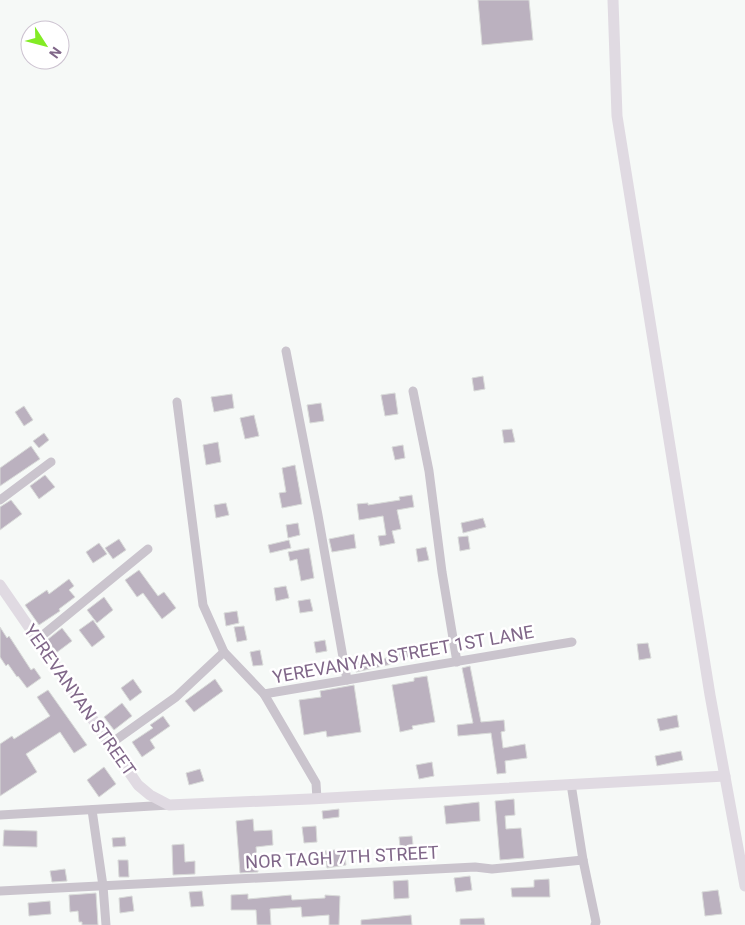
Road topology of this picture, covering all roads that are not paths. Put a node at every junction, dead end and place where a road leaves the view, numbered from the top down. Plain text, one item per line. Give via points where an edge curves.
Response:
1 (613, 0) edge
2 (286, 351) dead end
3 (413, 392) dead end
4 (178, 402) dead end
5 (51, 462) dead end
6 (0, 500) edge
7 (148, 550) dead end
8 (0, 585) edge
9 (38, 639) junction
10 (572, 642) dead end
11 (224, 652) junction
12 (457, 662) junction
13 (346, 680) junction
14 (264, 694) junction
15 (110, 744) junction
16 (725, 776) junction
17 (571, 784) junction
18 (317, 799) junction
19 (169, 805) junction
20 (92, 810) junction
21 (0, 815) edge
22 (583, 860) junction
23 (103, 886) junction
24 (745, 886) edge
25 (0, 891) edge
26 (106, 925) edge
27 (595, 925) edge

1 - 16 main road via 617,116
2 - 13 street
3 - 12 street via 429,472
4 - 11 street, YEREVANYAN STREET 1ST LANE via 203,605
5 - 6 street
7 - 9 street
8 - 9 main road, YEREVANYAN STREET
9 - 15 main road, YEREVANYAN STREET
10 - 12 street, YEREVANYAN STREET 1ST LANE
11 - 14 street, YEREVANYAN STREET 1ST LANE
11 - 15 street via 176,697
12 - 13 street, YEREVANYAN STREET 1ST LANE
13 - 14 street, YEREVANYAN STREET 1ST LANE
14 - 18 street via 316,783
15 - 19 main road, YEREVANYAN STREET via 138,785
16 - 17 main road
16 - 24 main road
17 - 18 main road
17 - 22 street
18 - 19 main road
19 - 20 street
20 - 21 street
20 - 23 street
22 - 23 street, NOR TAGH 7TH STREET via 492,868
22 - 27 street
23 - 25 street, NOR TAGH 7TH STREET
23 - 26 street

